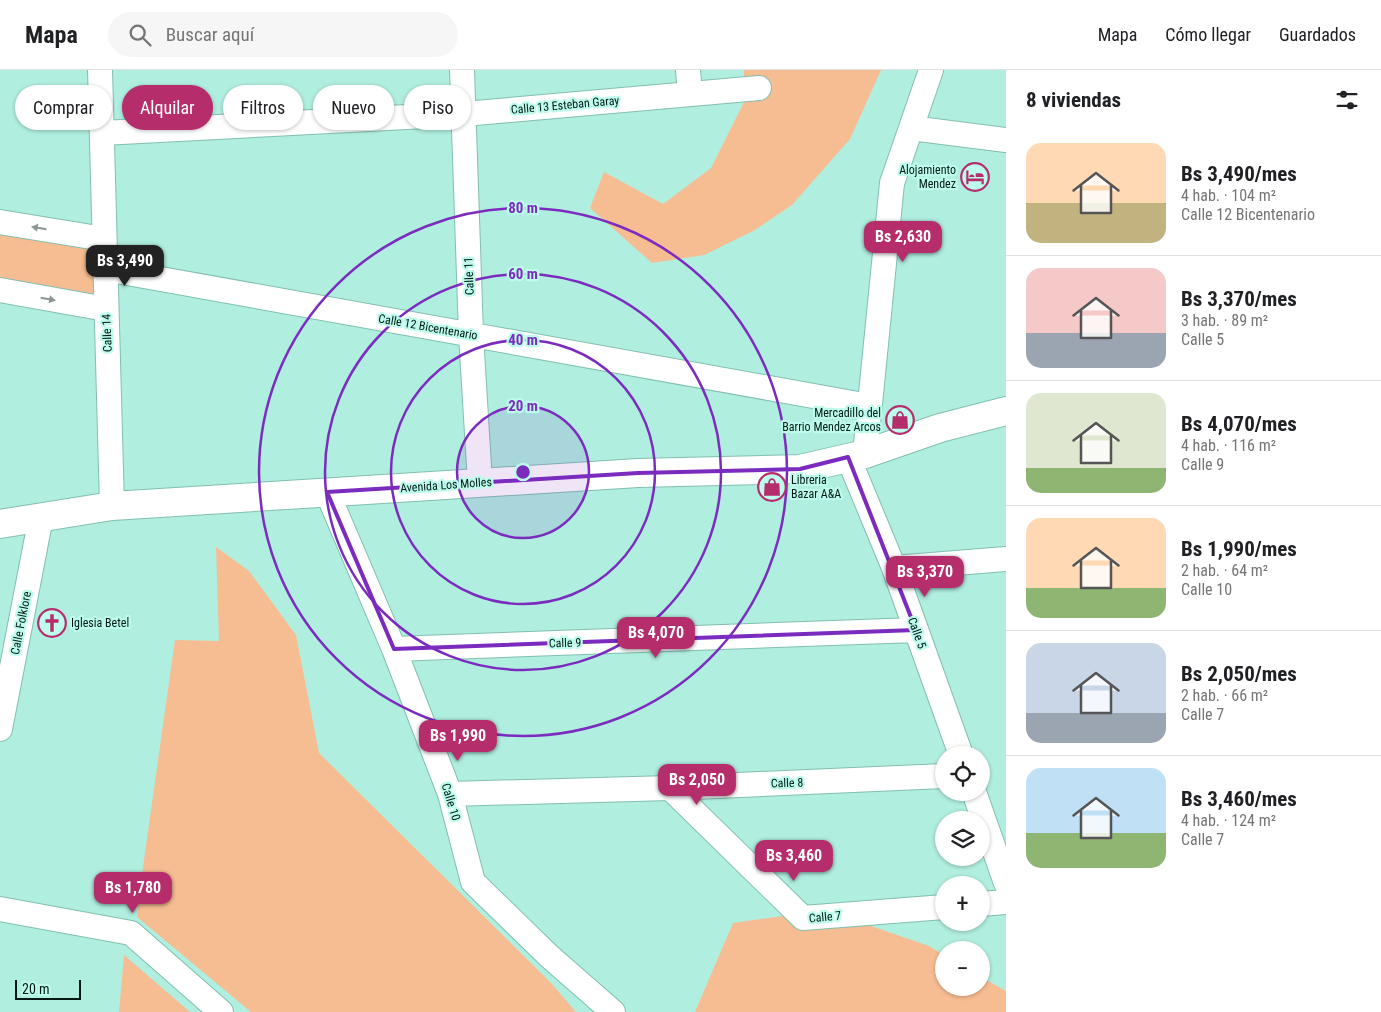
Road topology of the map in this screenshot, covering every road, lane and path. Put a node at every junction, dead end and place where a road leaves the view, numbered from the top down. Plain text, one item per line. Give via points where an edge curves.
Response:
1 (100, 70) edge
2 (462, 70) edge
3 (688, 70) edge
4 (931, 70) edge
5 (463, 85) edge
6 (759, 88) dead end
7 (690, 94) junction
8 (471, 113) edge
9 (404, 117) edge
10 (911, 128) junction
11 (465, 130) edge
12 (102, 133) junction
13 (1006, 140) edge
14 (0, 222) edge
15 (104, 239) junction
16 (105, 269) junction
17 (0, 290) edge
18 (106, 309) junction
19 (472, 335) junction
20 (869, 406) junction
21 (1006, 411) edge
22 (856, 456) junction
23 (480, 483) junction
24 (327, 492) junction
25 (112, 506) junction
26 (41, 517) junction
27 (0, 524) edge
28 (1006, 559) edge
29 (894, 568) junction
30 (916, 630) junction
31 (394, 649) junction
32 (0, 730) edge
33 (958, 746) edge
34 (935, 776) edge
35 (670, 788) junction
36 (450, 794) junction
37 (977, 801) edge
38 (1006, 883) edge
39 (1006, 902) edge
40 (990, 903) edge
41 (935, 908) edge
42 (0, 909) edge
43 (221, 1012) edge
44 (612, 1012) edge

1 - 12 street, Calle 14
2 - 5 street, Calle 11
3 - 7 street
4 - 10 street
6 - 7 street, Calle 13 Esteban Garay
7 - 8 street, Calle 13 Esteban Garay
9 - 12 street, Calle 13 Esteban Garay
10 - 13 street
10 - 20 street via 892,183
11 - 19 street, Calle 11
12 - 15 street, Calle 14
15 -> 14 street
15 - 16 street, Calle 14
16 - 18 street, Calle 14
16 - 19 street, Calle 12 Bicentenario
17 -> 18 street
18 - 25 street, Calle 14
19 - 20 street, Calle 12 Bicentenario
19 - 23 street, Calle 11
20 - 22 street
21 - 22 street, Avenida Los Molles via 940,428
22 - 23 street, Avenida Los Molles via 800,469 638,473
22 - 29 street, Calle 5
23 - 24 street, Avenida Los Molles
24 - 25 street, Avenida Los Molles
24 - 31 street, Calle 10
25 - 26 street, Avenida Los Molles
26 - 27 street, Avenida Los Molles
26 - 32 street, Calle Folklore
28 - 29 street
29 - 30 street, Calle 5
30 - 31 street, Calle 9
30 - 33 street, Calle 5
31 - 36 street, Calle 10
34 - 35 street, Calle 8
35 - 36 street, Calle 8
35 - 41 street, Calle 7 via 803,918
36 - 44 street, Calle 10 via 473,882
37 - 38 street
39 - 40 street
42 - 43 street via 131,933

